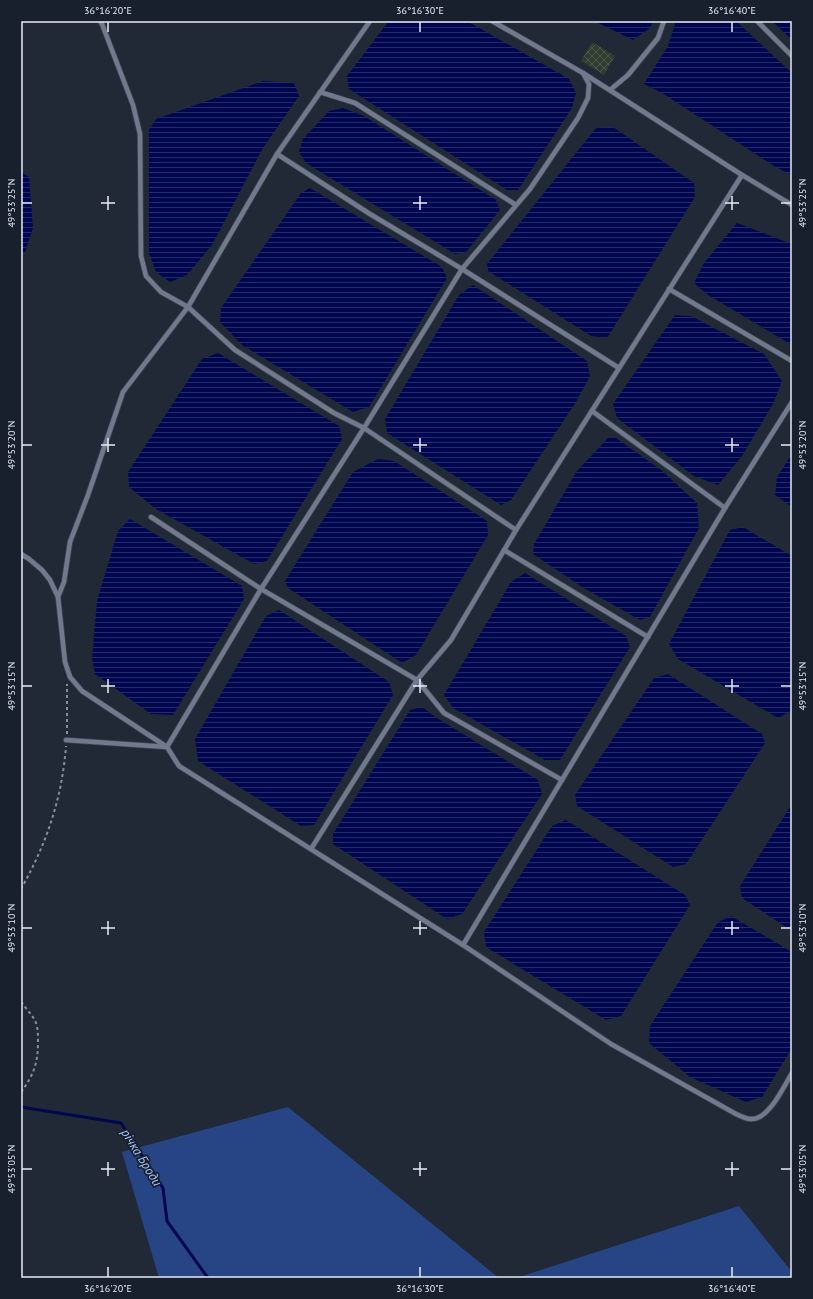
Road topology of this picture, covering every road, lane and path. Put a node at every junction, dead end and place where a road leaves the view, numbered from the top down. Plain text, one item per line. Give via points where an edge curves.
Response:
1 (100, 21) edge
2 (370, 21) edge
3 (492, 21) edge
4 (664, 21) edge
5 (757, 21) edge
6 (792, 56) edge
7 (583, 73) junction
8 (610, 90) junction
9 (320, 92) junction
10 (277, 154) junction
11 (742, 175) junction
12 (516, 205) junction
13 (792, 205) edge
14 (462, 270) junction
15 (669, 289) junction
16 (188, 307) junction
17 (792, 361) edge
18 (619, 368) junction
19 (792, 402) edge
20 (592, 411) junction
21 (364, 428) junction
22 (725, 508) junction
23 (151, 517) dead end
24 (516, 530) junction
25 (504, 550) junction
26 (21, 554) edge
27 (261, 589) junction
28 (58, 597) junction
29 (648, 637) junction
30 (66, 670) junction
31 (417, 680) junction
32 (66, 740) junction
33 (167, 747) junction
34 (562, 780) junction
35 (311, 849) junction
36 (21, 889) edge
37 (463, 945) junction
38 (21, 1002) edge
39 (792, 1073) edge
40 (21, 1092) edge

1 - 16 lane via 133,105 140,134 141,256 146,276 161,292
2 - 9 lane
3 - 7 lane
4 - 8 lane via 658,38 628,75
5 - 6 lane
7 - 8 lane
7 - 12 lane via 589,84 588,98 530,189
8 - 11 lane
9 - 10 lane
9 - 12 lane via 355,102
10 - 14 lane
10 - 16 lane
11 - 13 lane
11 - 15 lane
12 - 14 lane
14 - 18 lane
14 - 21 lane
15 - 17 lane
15 - 18 lane
16 - 21 lane via 235,350 334,413
16 - 28 lane via 123,392 70,542 64,582
18 - 20 lane
19 - 22 lane
20 - 22 lane
20 - 24 lane
21 - 24 lane
21 - 27 lane
22 - 29 lane
23 - 27 lane
24 - 25 lane
25 - 29 lane
25 - 31 lane via 452,640
26 - 28 lane via 42,570
27 - 31 lane
27 - 33 lane
28 - 30 lane
29 - 34 lane
30 - 32 path
30 - 33 lane via 82,691
31 - 34 lane via 444,713
31 - 35 lane
32 - 33 lane
32 - 36 path via 63,777 47,834
33 - 35 lane via 179,766
34 - 37 lane
35 - 37 lane
37 - 39 lane via 611,1044 736,1114 750,1119 758,1118 767,1112
38 - 40 path via 35,1021 38,1049 37,1063

